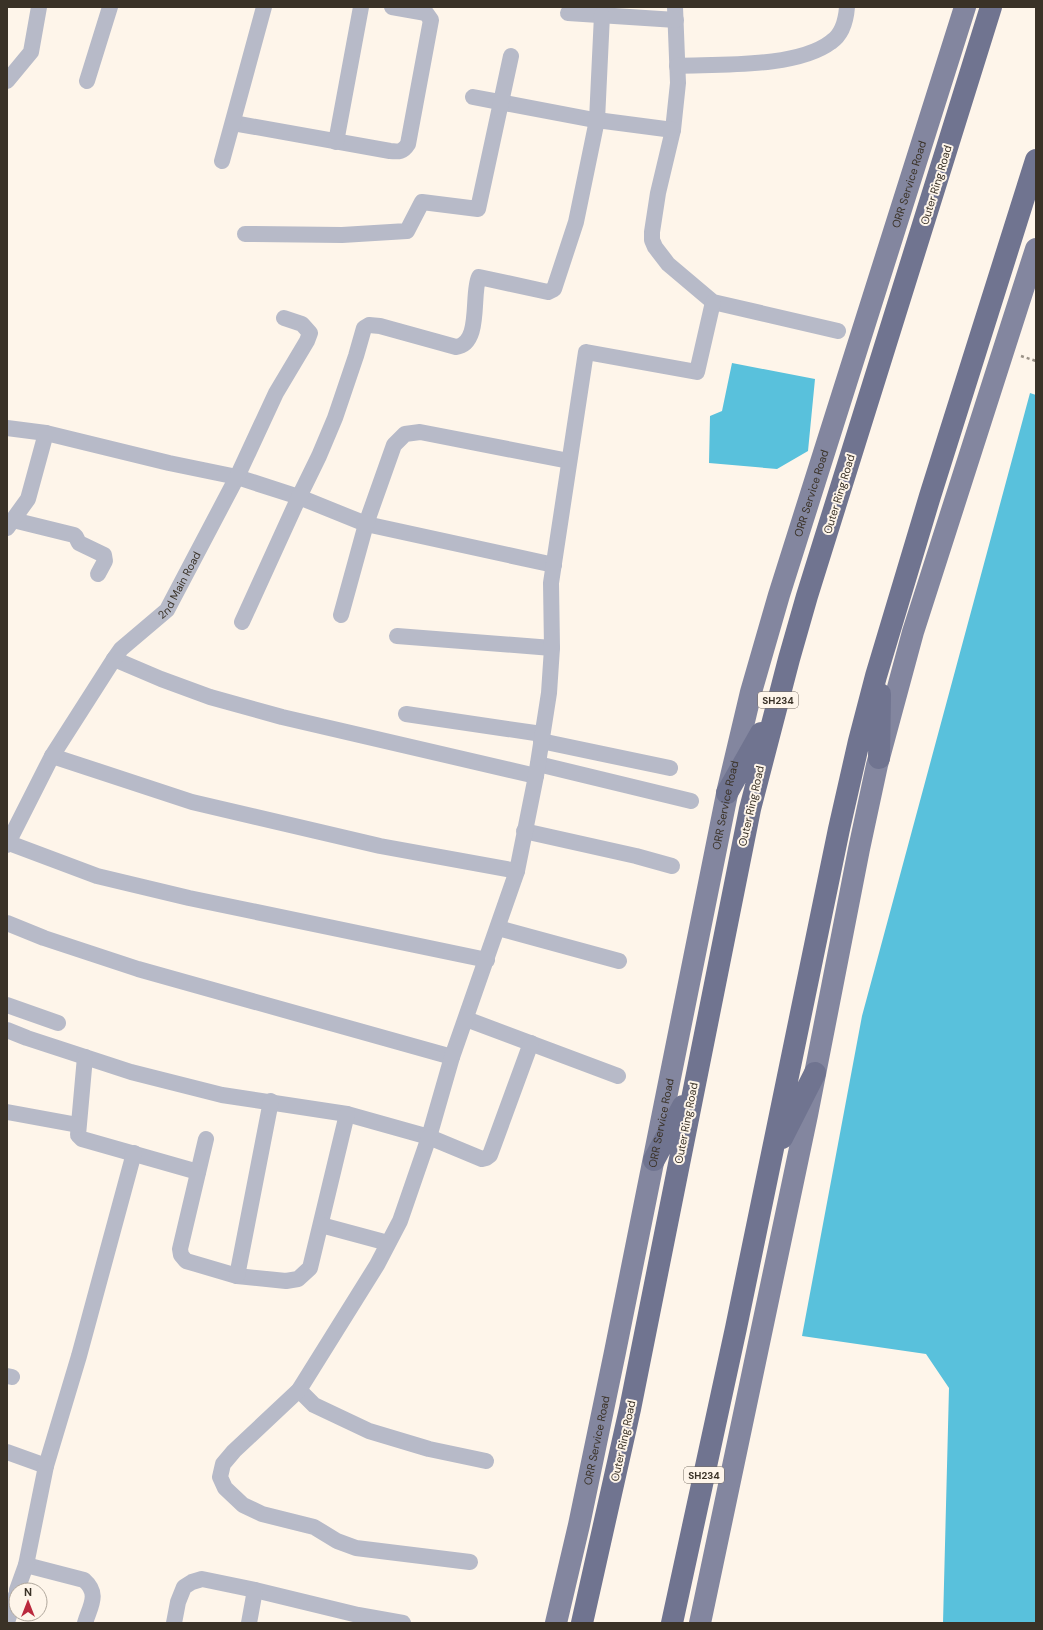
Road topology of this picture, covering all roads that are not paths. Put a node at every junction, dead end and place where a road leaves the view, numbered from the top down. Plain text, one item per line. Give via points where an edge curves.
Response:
1 (39, 7) edge
2 (110, 7) edge
3 (264, 7) edge
4 (361, 7) edge
5 (392, 7) edge
6 (847, 7) edge
7 (965, 7) edge
8 (991, 7) edge
9 (568, 13) dead end
10 (676, 14) edge
11 (602, 15) junction
12 (511, 56) dead end
13 (677, 66) junction
14 (7, 81) edge
15 (87, 81) dead end
16 (473, 97) dead end
17 (500, 102) junction
18 (597, 120) junction
19 (233, 123) junction
20 (673, 130) junction
21 (336, 142) junction
22 (1036, 160) edge
23 (222, 161) dead end
24 (245, 234) dead end
25 (1036, 249) edge
26 (713, 302) junction
27 (284, 318) dead end
28 (838, 331) dead end
29 (7, 428) edge
30 (46, 433) junction
31 (569, 461) junction
32 (237, 477) junction
33 (299, 497) junction
34 (10, 524) edge
35 (366, 524) junction
36 (554, 565) junction
37 (98, 574) dead end
38 (341, 615) dead end
39 (242, 622) dead end
40 (398, 636) dead end
41 (552, 648) junction
42 (114, 659) junction
43 (880, 662) junction
44 (776, 707) junction
45 (406, 714) dead end
46 (542, 737) junction
47 (52, 756) junction
48 (879, 758) junction
49 (670, 768) dead end
50 (537, 770) junction
51 (727, 793) junction
52 (691, 801) dead end
53 (524, 831) junction
54 (8, 844) edge
55 (672, 866) dead end
56 (517, 871) junction
57 (7, 923) edge
58 (498, 928) junction
59 (487, 960) junction
60 (619, 961) dead end
61 (7, 1005) edge
62 (466, 1019) junction
63 (58, 1022) dead end
64 (7, 1030) edge
65 (531, 1043) junction
66 (85, 1057) junction
67 (452, 1057) junction
68 (815, 1073) junction
69 (618, 1076) dead end
70 (693, 1086) junction
71 (272, 1101) junction
72 (7, 1112) edge
73 (347, 1114) junction
74 (78, 1125) junction
75 (429, 1137) junction
76 (206, 1139) dead end
77 (134, 1153) junction
78 (654, 1160) junction
79 (768, 1166) junction
80 (198, 1172) junction
81 (321, 1225) junction
82 (388, 1243) junction
83 (237, 1276) junction
84 (299, 1390) junction
85 (7, 1452) edge
86 (486, 1461) dead end
87 (46, 1466) junction
88 (470, 1562) dead end
89 (26, 1565) junction
90 (21, 1582) edge
91 (255, 1590) junction
92 (85, 1623) edge
93 (174, 1623) edge
94 (248, 1623) edge
95 (403, 1623) edge
96 (556, 1623) edge
97 (582, 1623) edge
98 (672, 1623) edge
99 (700, 1623) edge

1 - 14 street via 31,52
2 - 15 street
3 - 19 street
4 - 21 street
5 - 21 street via 426,13 429,16 430,25 408,144 399,152
6 - 13 street via 846,20 832,42 797,57 762,62
7 - 51 main road, ORR Service Road via 779,595 751,692
8 - 44 highway, Outer Ring Road / SH234 via 827,530
9 - 11 street
10 - 11 street
10 - 13 street
11 - 18 street
12 - 17 street
13 - 20 street via 678,83
16 - 17 street
17 - 18 street
17 - 24 street via 478,209 422,202 407,231 342,235
18 - 20 street
18 - 33 street via 576,222 554,289 548,292 479,277 472,330 460,347 380,326 369,325 364,328 335,418
19 - 21 street
19 - 23 street
20 - 26 street via 658,193 652,240 660,256
22 - 43 highway, SH234
25 - 48 main road via 913,632
26 - 28 street
26 - 31 street via 697,372 586,352
27 - 32 street, 2nd Main Road via 302,324 310,332 276,393
29 - 30 street
30 - 32 street
30 - 34 street via 28,499
31 - 35 street via 420,432 404,434 394,445
31 - 36 street
32 - 33 street
32 - 42 street, 2nd Main Road via 167,610 121,649
33 - 35 street
33 - 39 street
34 - 37 street via 74,535 79,543 104,555 105,561
35 - 36 street
35 - 38 street
36 - 41 street via 551,583
40 - 41 street
41 - 46 street via 549,693
42 - 47 street, 2nd Main Road
42 - 50 street via 210,697 282,717
43 - 48 highway
43 - 79 highway, SH234 via 839,828
44 - 51 highway
44 - 70 highway, Outer Ring Road / SH234 via 750,809
45 - 46 street
46 - 49 street
46 - 50 street
47 - 54 street, 2nd Main Road
47 - 56 street via 192,802 380,846
48 - 68 main road
50 - 52 street
50 - 53 street
51 - 78 main road, ORR Service Road
53 - 55 street
53 - 56 street
54 - 59 street via 97,876 189,898
56 - 58 street
57 - 67 street via 44,938 138,968
58 - 59 street
58 - 60 street
59 - 62 street
61 - 63 street
62 - 65 street
62 - 67 street
64 - 66 street
65 - 69 street
65 - 75 street via 490,1155 482,1159
66 - 71 street via 131,1072 222,1095
66 - 74 street
67 - 75 street
68 - 79 highway
68 - 99 main road
70 - 78 highway
70 - 97 highway, Outer Ring Road / SH234 via 630,1409
71 - 73 street
71 - 83 street
72 - 74 street
73 - 75 street
73 - 81 street
74 - 77 street via 78,1135 82,1140
75 - 82 street via 400,1221
76 - 80 street
77 - 80 street
77 - 87 street
78 - 96 main road, ORR Service Road via 579,1525
79 - 98 highway, SH234
80 - 83 street via 180,1249 181,1255 186,1261
81 - 82 street
81 - 83 street via 310,1268 298,1280
82 - 84 street
84 - 86 street via 314,1405 369,1431 429,1449
84 - 88 street via 224,1464 220,1477 225,1488 243,1505 262,1514 314,1527 337,1541 356,1548
85 - 87 street
87 - 89 street
89 - 90 street
89 - 92 street via 84,1580 91,1586 93,1597
91 - 93 street via 202,1580 192,1582 184,1587
91 - 94 street
91 - 95 street

